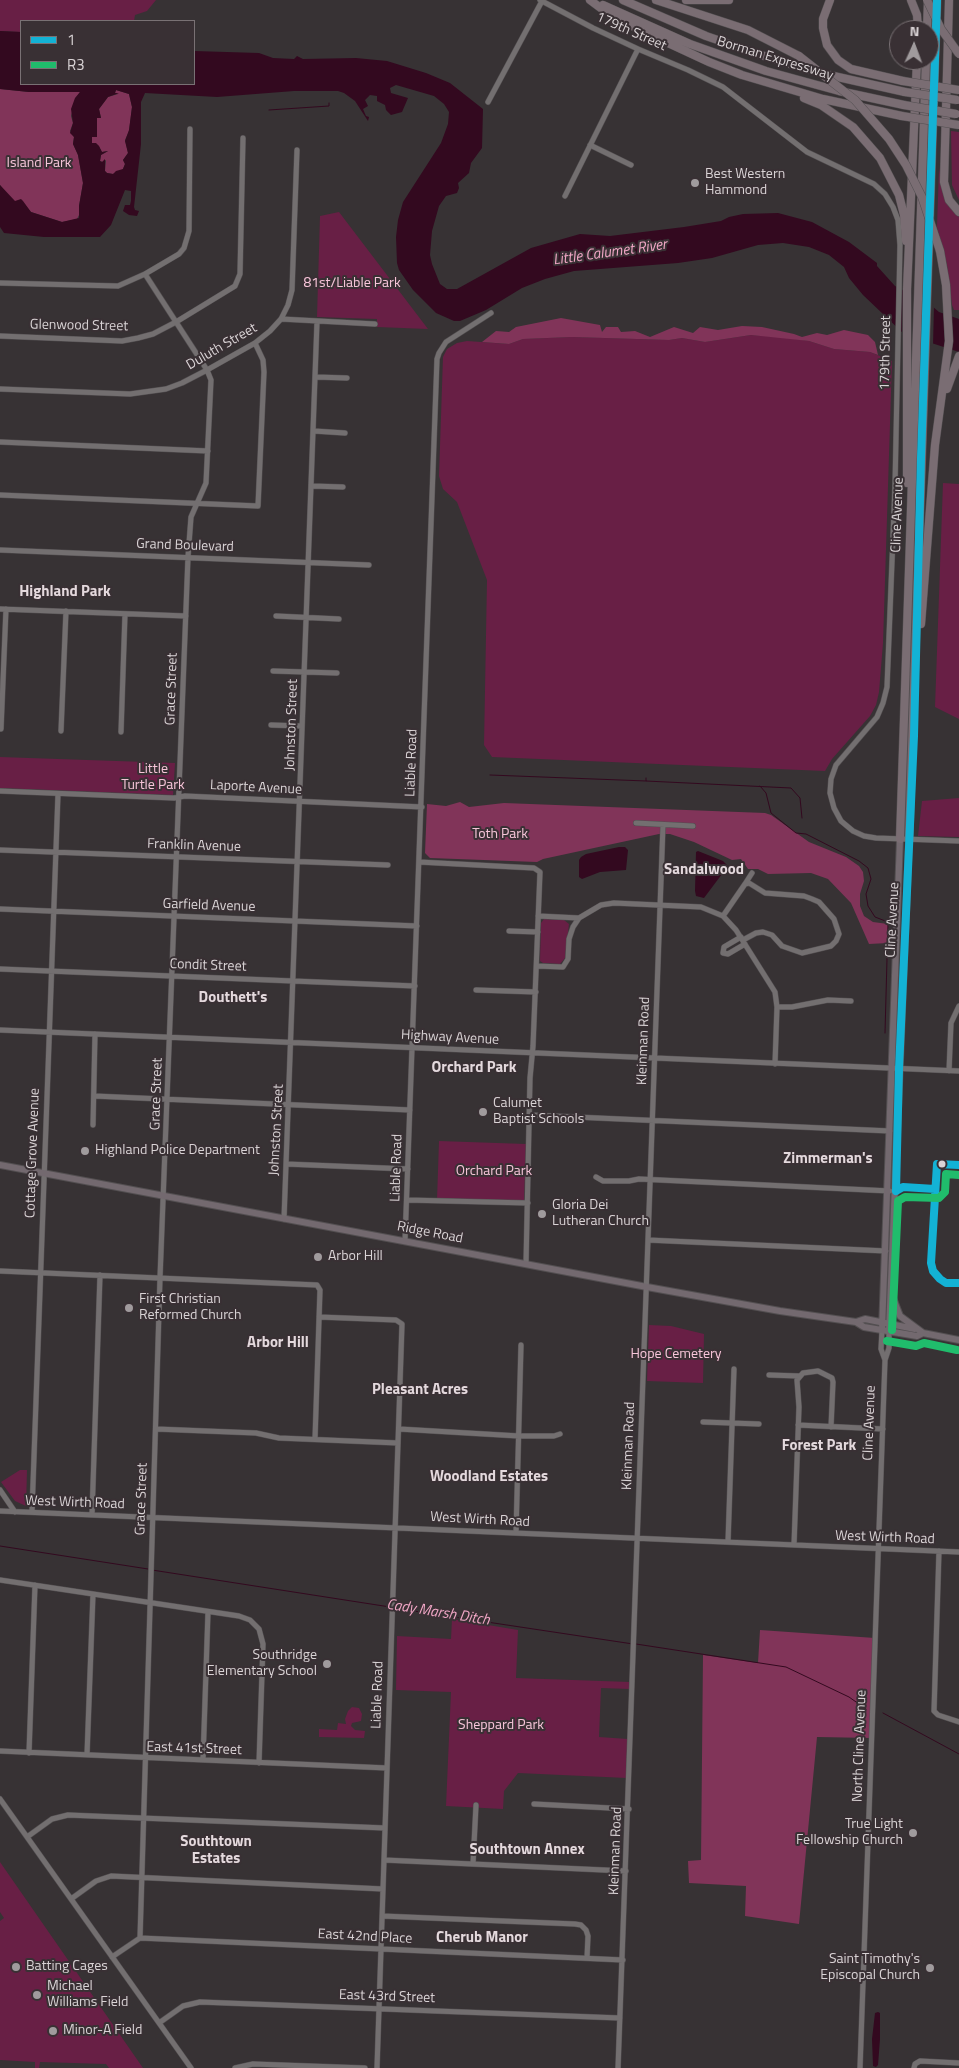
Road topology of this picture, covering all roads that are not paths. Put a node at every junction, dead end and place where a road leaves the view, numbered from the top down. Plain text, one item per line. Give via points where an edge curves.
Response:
1 (541, 0) edge
2 (592, 0) edge
3 (623, 0) edge
4 (656, 0) edge
5 (686, 0) edge
6 (729, 0) edge
7 (830, 0) edge
8 (911, 0) edge
9 (928, 0) edge
10 (937, 0) edge
11 (949, 0) edge
12 (917, 20) edge
13 (927, 20) edge
14 (638, 49) junction
15 (959, 54) edge
16 (917, 70) edge
17 (926, 70) edge
18 (777, 86) junction
19 (959, 90) edge
20 (958, 100) edge
21 (488, 102) dead end
22 (958, 114) edge
23 (959, 125) edge
24 (190, 129) dead end
25 (243, 138) dead end
26 (590, 145) junction
27 (296, 150) dead end
28 (631, 166) dead end
29 (565, 196) dead end
30 (959, 212) edge
31 (145, 274) junction
32 (908, 274) junction
33 (0, 283) edge
34 (491, 313) dead end
35 (280, 319) junction
36 (176, 322) junction
37 (317, 322) junction
38 (375, 324) dead end
39 (0, 336) edge
40 (255, 343) junction
41 (958, 360) edge
42 (207, 370) junction
43 (316, 377) junction
44 (346, 378) dead end
45 (0, 389) edge
46 (939, 412) junction
47 (314, 431) junction
48 (345, 433) dead end
49 (0, 442) edge
50 (208, 451) junction
51 (312, 486) junction
52 (343, 487) dead end
53 (0, 495) edge
54 (198, 503) junction
55 (910, 532) junction
56 (0, 550) edge
57 (188, 557) junction
58 (309, 562) junction
59 (368, 565) dead end
60 (3, 609) edge
61 (66, 611) junction
62 (126, 614) junction
63 (186, 616) junction
64 (276, 616) dead end
65 (307, 618) junction
66 (338, 619) dead end
67 (916, 645) junction
68 (273, 671) dead end
69 (305, 672) junction
70 (337, 673) dead end
71 (271, 725) dead end
72 (302, 726) junction
73 (2, 729) dead end
74 (61, 730) dead end
75 (121, 732) dead end
76 (0, 791) edge
77 (58, 794) junction
78 (179, 797) junction
79 (300, 801) junction
80 (422, 807) junction
81 (636, 824) dead end
82 (663, 825) junction
83 (693, 826) dead end
84 (900, 839) junction
85 (909, 839) junction
86 (959, 841) edge
87 (0, 850) edge
88 (56, 852) junction
89 (177, 857) junction
90 (298, 861) junction
91 (419, 862) junction
92 (388, 865) dead end
93 (752, 873) dead end
94 (745, 884) junction
95 (660, 905) junction
96 (0, 909) edge
97 (53, 911) junction
98 (174, 916) junction
99 (538, 916) junction
100 (723, 916) junction
101 (579, 918) junction
102 (296, 921) junction
103 (417, 926) junction
104 (509, 931) dead end
105 (538, 932) junction
106 (743, 940) junction
107 (537, 966) junction
108 (0, 969) edge
109 (51, 971) junction
110 (172, 976) junction
111 (294, 981) junction
112 (415, 986) junction
113 (476, 990) dead end
114 (536, 992) junction
115 (851, 1001) dead end
116 (959, 1006) edge
117 (777, 1007) junction
118 (0, 1030) edge
119 (50, 1032) junction
120 (95, 1034) junction
121 (170, 1038) junction
122 (292, 1043) junction
123 (412, 1048) junction
124 (532, 1053) junction
125 (654, 1058) junction
126 (775, 1064) junction
127 (895, 1069) junction
128 (949, 1071) junction
129 (959, 1071) edge
130 (94, 1096) junction
131 (168, 1099) junction
132 (289, 1105) junction
133 (410, 1110) junction
134 (530, 1115) junction
135 (652, 1120) junction
136 (93, 1125) dead end
137 (890, 1131) junction
138 (286, 1164) junction
139 (0, 1165) edge
140 (408, 1169) junction
141 (43, 1173) junction
142 (596, 1177) dead end
143 (650, 1180) junction
144 (888, 1191) junction
145 (896, 1191) junction
146 (165, 1196) junction
147 (407, 1200) junction
148 (528, 1204) junction
149 (284, 1219) junction
150 (648, 1240) junction
151 (405, 1241) junction
152 (886, 1250) junction
153 (526, 1264) junction
154 (0, 1271) edge
155 (39, 1273) junction
156 (100, 1275) junction
157 (160, 1278) junction
158 (647, 1287) junction
159 (892, 1292) junction
160 (320, 1317) junction
161 (886, 1326) junction
162 (921, 1331) junction
163 (959, 1340) edge
164 (520, 1345) dead end
165 (734, 1369) dead end
166 (769, 1375) dead end
167 (799, 1376) junction
168 (703, 1422) dead end
169 (732, 1423) junction
170 (759, 1424) dead end
171 (798, 1425) junction
172 (831, 1427) junction
173 (883, 1428) junction
174 (156, 1429) junction
175 (398, 1429) junction
176 (560, 1434) dead end
177 (519, 1436) junction
178 (315, 1439) junction
179 (398, 1443) junction
180 (881, 1486) joint
181 (0, 1490) edge
182 (0, 1511) edge
183 (15, 1512) junction
184 (32, 1512) junction
185 (92, 1515) junction
186 (153, 1517) junction
187 (395, 1528) junction
188 (516, 1533) junction
189 (637, 1539) junction
190 (728, 1542) junction
191 (794, 1546) junction
192 (879, 1549) junction
193 (939, 1551) junction
194 (959, 1552) edge
195 (0, 1580) edge
196 (35, 1585) junction
197 (93, 1594) junction
198 (150, 1603) junction
199 (208, 1612) junction
200 (959, 1722) edge
201 (0, 1752) edge
202 (30, 1753) junction
203 (87, 1756) junction
204 (145, 1758) junction
205 (203, 1760) junction
206 (259, 1763) junction
207 (387, 1768) junction
208 (0, 1798) edge
209 (534, 1804) dead end
210 (476, 1805) dead end
211 (629, 1809) junction
212 (143, 1818) junction
213 (385, 1828) junction
214 (27, 1837) junction
215 (384, 1860) junction
216 (473, 1864) junction
217 (626, 1870) junction
218 (142, 1878) junction
219 (383, 1889) junction
220 (72, 1899) junction
221 (382, 1916) junction
222 (140, 1938) junction
223 (381, 1948) junction
224 (112, 1957) junction
225 (587, 1958) junction
226 (623, 1960) junction
227 (380, 2008) junction
228 (620, 2018) junction
229 (160, 2024) junction
230 (959, 2063) edge
231 (191, 2068) edge
232 (235, 2068) edge
233 (365, 2068) edge
234 (377, 2068) edge
235 (618, 2068) edge
236 (860, 2068) edge
237 (914, 2068) edge

1 - 14 street, 179th Street
1 - 21 street
2 - 18 highway via 610,15 677,48
2 - 22 highway, Borman Expressway, bridge via 726,58 799,81
3 - 20 highway, Borman Expressway, bridge via 706,36 820,73
4 - 46 highway, bridge via 748,30 799,56 841,87 889,139 922,197 940,251 948,302 947,360
5 - 6 highway
7 - 19 highway, bridge via 824,13 823,28 827,45 838,60 851,69
8 - 12 highway
9 - 13 highway
9 - 15 highway, bridge via 941,29
10 - 67 highway, Cline Avenue
11 - 30 highway via 944,182 950,200
14 - 26 street
14 - 84 street, 179th Street via 722,87 807,152 867,180 889,200 898,220 895,486 886,692 874,722 836,765 830,788 835,812 849,828 869,838
16 - 32 highway
17 - 55 highway, Cline Avenue
18 - 23 highway, bridge via 855,106
18 - 32 highway via 837,115 853,127 880,158 899,196 904,215
24 - 31 street via 188,238 178,254
25 - 36 street, Glenwood Street via 238,281 230,290
26 - 28 street
26 - 29 street
27 - 35 street, Duluth Street via 294,276 288,305
31 - 33 street via 127,283 108,287
31 - 36 street, Grace Street
32 - 55 highway via 907,481
34 - 80 street, Liable Road via 446,342 438,359
35 - 37 street
35 - 40 street, Duluth Street
36 - 39 street, Glenwood Street via 153,334 122,341
36 - 42 street, Grace Street
37 - 38 street
37 - 43 street, Johnston Street
40 - 42 street, Duluth Street
40 - 54 street via 263,360 264,372 258,506
41 - 46 highway
42 - 45 street, Duluth Street via 166,389 138,394
42 - 50 street, Grace Street via 211,380
43 - 44 street
43 - 47 street, Johnston Street
46 - 67 highway via 922,621
47 - 48 street
47 - 51 street, Johnston Street
49 - 50 street
50 - 54 street, Grace Street via 206,483
51 - 52 street
51 - 58 street, Johnston Street
53 - 54 street
54 - 57 street, Grace Street via 189,526
55 - 84 highway, Cline Avenue
56 - 57 street, Grand Boulevard
57 - 58 street, Grand Boulevard
57 - 63 street, Grace Street
58 - 59 street, Grand Boulevard
58 - 65 street, Johnston Street
60 - 61 street
60 - 73 street
61 - 62 street
61 - 74 street
62 - 63 street
62 - 75 street
63 - 78 street, Grace Street
64 - 65 street
65 - 66 street
65 - 69 street, Johnston Street
67 - 85 highway, Cline Avenue
68 - 69 street
69 - 70 street
69 - 72 street, Johnston Street
71 - 72 street
72 - 79 street, Johnston Street
76 - 77 street, Laporte Avenue
77 - 78 street, Laporte Avenue
77 - 88 street, Cottage Grove Avenue
78 - 79 street, Laporte Avenue
78 - 89 street, Grace Street
79 - 80 street, Laporte Avenue
79 - 90 street, Johnston Street
80 - 91 street, Liable Road
81 - 82 street
82 - 83 street
82 - 95 street, Kleinman Road
84 - 85 street, 179th Street
84 - 127 main road, Cline Avenue
85 - 86 street, 179th Street
85 - 127 main road, Cline Avenue
87 - 88 street, Franklin Avenue
88 - 89 street, Franklin Avenue
88 - 97 street, Cottage Grove Avenue
89 - 90 street, Franklin Avenue
89 - 98 street, Grace Street
90 - 92 street, Franklin Avenue
90 - 102 street, Johnston Street
91 - 99 street via 539,869
91 - 103 street, Liable Road
93 - 94 street
94 - 100 street
94 - 106 street via 752,884 765,893 804,896 819,902 834,919 839,934 831,946 802,953 782,946 763,932
95 - 100 street via 701,907
95 - 101 street via 601,905
95 - 125 street, Kleinman Road
96 - 97 street, Garfield Avenue
97 - 98 street, Garfield Avenue
97 - 109 street, Cottage Grove Avenue
98 - 102 street, Garfield Avenue
98 - 110 street, Grace Street
99 - 101 street
99 - 105 street
100 - 106 street
101 - 107 street via 569,939 568,959 563,967
102 - 103 street, Garfield Avenue
102 - 111 street, Johnston Street
103 - 112 street, Liable Road
104 - 105 street
105 - 107 street
106 - 117 street via 772,987
107 - 114 street
108 - 109 street, Condit Street
109 - 110 street, Condit Street
109 - 119 street, Cottage Grove Avenue
110 - 111 street, Condit Street
110 - 121 street, Grace Street
111 - 112 street, Condit Street
111 - 122 street, Johnston Street
112 - 123 street, Liable Road
113 - 114 street
114 - 124 street
115 - 117 street via 828,1000
116 - 128 street via 952,1023
117 - 126 street
118 - 119 street, Highway Avenue
119 - 120 street, Highway Avenue
119 - 141 street, Cottage Grove Avenue
120 - 121 street, Highway Avenue
120 - 130 street
121 - 122 street, Highway Avenue
121 - 131 street, Grace Street
122 - 123 street, Highway Avenue
122 - 132 street, Johnston Street
123 - 124 street, Highway Avenue
123 - 133 street, Liable Road
124 - 125 street, Highway Avenue
124 - 134 street
125 - 126 street, Highway Avenue
125 - 135 street, Kleinman Road
126 - 127 street, Highway Avenue
127 - 128 street, Highway Avenue
127 - 137 main road, Cline Avenue
127 - 145 main road, Cline Avenue
128 - 129 street, Highway Avenue
130 - 131 street
130 - 136 street
131 - 132 street
131 - 146 street, Grace Street
132 - 133 street
132 - 138 street, Johnston Street
133 - 140 street, Liable Road
134 - 135 street
134 - 148 street
135 - 137 street
135 - 143 street, Kleinman Road
137 - 144 main road, Cline Avenue
138 - 140 street
138 - 149 street, Johnston Street
139 - 141 main road, Ridge Road
140 - 147 street, Liable Road
141 - 146 main road, Ridge Road
141 - 155 street, Cottage Grove Avenue
142 - 143 street via 603,1181
143 - 144 street
143 - 150 street, Kleinman Road
144 - 145 street
144 - 152 main road, Cline Avenue
145 - 159 main road, Cline Avenue
146 - 149 main road, Ridge Road
146 - 157 street, Grace Street
147 - 148 street
147 - 151 street, Liable Road
148 - 153 street
149 - 151 main road, Ridge Road
150 - 152 street
150 - 158 street, Kleinman Road
151 - 153 main road, Ridge Road
152 - 161 main road, Cline Avenue
153 - 158 main road, Ridge Road
154 - 155 street
155 - 156 street
155 - 184 street, Cottage Grove Avenue
156 - 157 street
156 - 185 street
157 - 160 street via 314,1284 320,1290
157 - 174 street, Grace Street
158 - 161 main road, Ridge Road via 780,1311 856,1322 865,1319
158 - 189 street, Kleinman Road
159 - 161 main road, Cline Avenue
159 - 162 main road via 900,1316
160 - 175 street, Liable Road via 401,1322
160 - 178 street
161 - 162 main road, Ridge Road
161 - 173 street, Cline Avenue via 889,1348 885,1360
162 - 163 main road, Ridge Road
164 - 177 street
165 - 169 street
166 - 167 street
167 - 171 street
167 - 172 street via 814,1370 832,1378
168 - 169 street
169 - 170 street
169 - 190 street
171 - 172 street
171 - 191 street
172 - 173 street
173 - 180 street, Cline Avenue
174 - 178 street
174 - 186 street, Grace Street
175 - 177 street
175 - 179 street, Liable Road
176 - 177 street
177 - 188 street
178 - 179 street
179 - 187 street, Liable Road
180 - 192 street, North Cline Avenue
181 - 183 street
182 - 183 street, West Wirth Road
183 - 184 street, West Wirth Road
184 - 185 street, West Wirth Road
185 - 186 street, West Wirth Road
186 - 187 street, West Wirth Road
186 - 198 street, Grace Street
187 - 188 street, West Wirth Road
187 - 207 street, Liable Road
188 - 189 street, West Wirth Road
189 - 190 street, West Wirth Road
189 - 211 street, Kleinman Road
190 - 191 street, West Wirth Road
191 - 192 street, West Wirth Road
192 - 193 street, West Wirth Road
192 - 236 street, North Cline Avenue
193 - 194 street, West Wirth Road
193 - 200 street via 935,1713
195 - 196 street
196 - 197 street
196 - 202 street
197 - 198 street
197 - 203 street
198 - 199 street
198 - 204 street, Grace Street
199 - 205 street
199 - 206 street via 244,1618 256,1624 262,1634
201 - 202 street, East 41st Street
202 - 203 street, East 41st Street
203 - 204 street, East 41st Street
204 - 205 street, East 41st Street
204 - 212 street, Grace Street
205 - 206 street, East 41st Street
206 - 207 street, East 41st Street
207 - 213 street, Liable Road
208 - 214 street
209 - 211 street
210 - 216 street
211 - 217 street, Kleinman Road
212 - 213 street
212 - 214 street via 59,1816
212 - 218 street, Grace Street
213 - 215 street, Liable Road
214 - 220 street
215 - 216 street
215 - 219 street, Liable Road
216 - 217 street
217 - 226 street, Kleinman Road
218 - 219 street
218 - 220 street via 103,1878
218 - 222 street, Grace Street
219 - 221 street, Liable Road
220 - 224 street
221 - 223 street, Liable Road
221 - 225 street via 581,1925 588,1936
222 - 223 street, East 42nd Place
222 - 224 street
223 - 225 street, East 42nd Place
223 - 227 street, Liable Road
224 - 229 street
225 - 226 street, East 42nd Place
226 - 228 street, Kleinman Road
227 - 228 street, East 43rd Street
227 - 229 street, East 43rd Street via 200,2002 183,2006
227 - 234 street, Liable Road
228 - 235 street, Kleinman Road
229 - 231 street
230 - 237 street via 920,2061 914,2064
232 - 233 street via 253,2064

